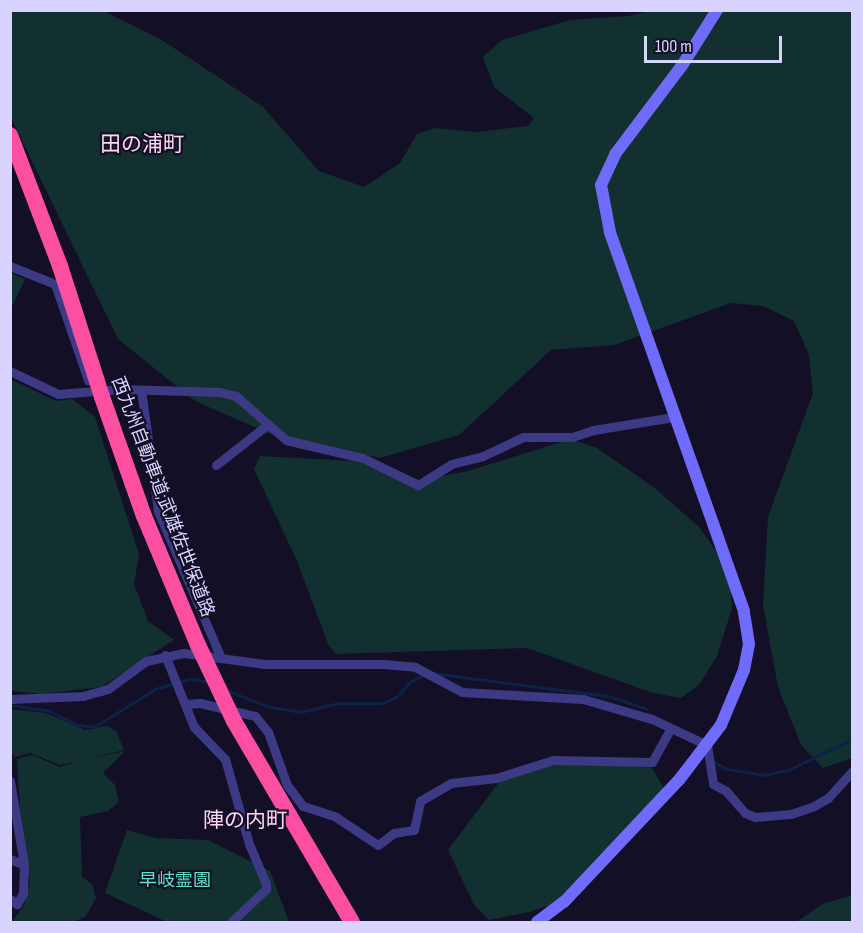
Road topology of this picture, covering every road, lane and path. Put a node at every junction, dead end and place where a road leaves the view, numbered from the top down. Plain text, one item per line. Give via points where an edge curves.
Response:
1 (717, 10) edge
2 (10, 135) edge
3 (10, 154) edge
4 (10, 266) edge
5 (60, 266) junction
6 (10, 371) edge
7 (141, 390) junction
8 (97, 394) junction
9 (674, 417) junction
10 (267, 425) junction
11 (216, 465) dead end
12 (165, 655) junction
13 (221, 658) junction
14 (10, 699) edge
15 (186, 704) junction
16 (670, 729) junction
17 (707, 745) junction
18 (852, 771) edge
19 (10, 781) edge
20 (13, 825) edge
21 (10, 859) edge
22 (24, 865) junction
23 (14, 902) edge
24 (10, 913) edge
25 (231, 922) edge
26 (352, 922) edge
27 (537, 922) edge

1 - 9 street via 683,64 616,153 601,185 610,232
2 - 5 highway, 西九州自動車道;武雄佐世保道路
3 - 5 highway, 西九州自動車道;武雄佐世保道路
4 - 8 street via 56,284
5 - 8 highway, 西九州自動車道;武雄佐世保道路, bridge
6 - 8 street via 58,394
7 - 8 street
7 - 10 street via 236,396
7 - 13 street via 158,511
8 - 26 highway, 西九州自動車道;武雄佐世保道路, bridge via 198,645 234,721
9 - 10 street via 612,426 572,437 523,437 483,456 451,464 418,485 363,458 286,440
9 - 17 street via 744,611 749,644 722,725
10 - 11 street
12 - 13 street via 184,652
12 - 14 street via 146,661 108,689 91,694 45,700
12 - 15 street
13 - 16 street via 264,664 353,661 415,667 462,692 583,699 652,719
15 - 16 street via 255,716 268,732 287,785 303,806 336,817 378,845 394,833 414,830 420,801 451,783 496,778 553,760 652,762
15 - 25 street via 194,727 225,759 249,844 266,884 266,889
16 - 17 street
17 - 18 street via 713,784 754,817 791,814 814,806 828,798
17 - 27 street via 564,902
19 - 20 street
20 - 22 street
21 - 22 street
22 - 23 street via 22,893
23 - 24 street

